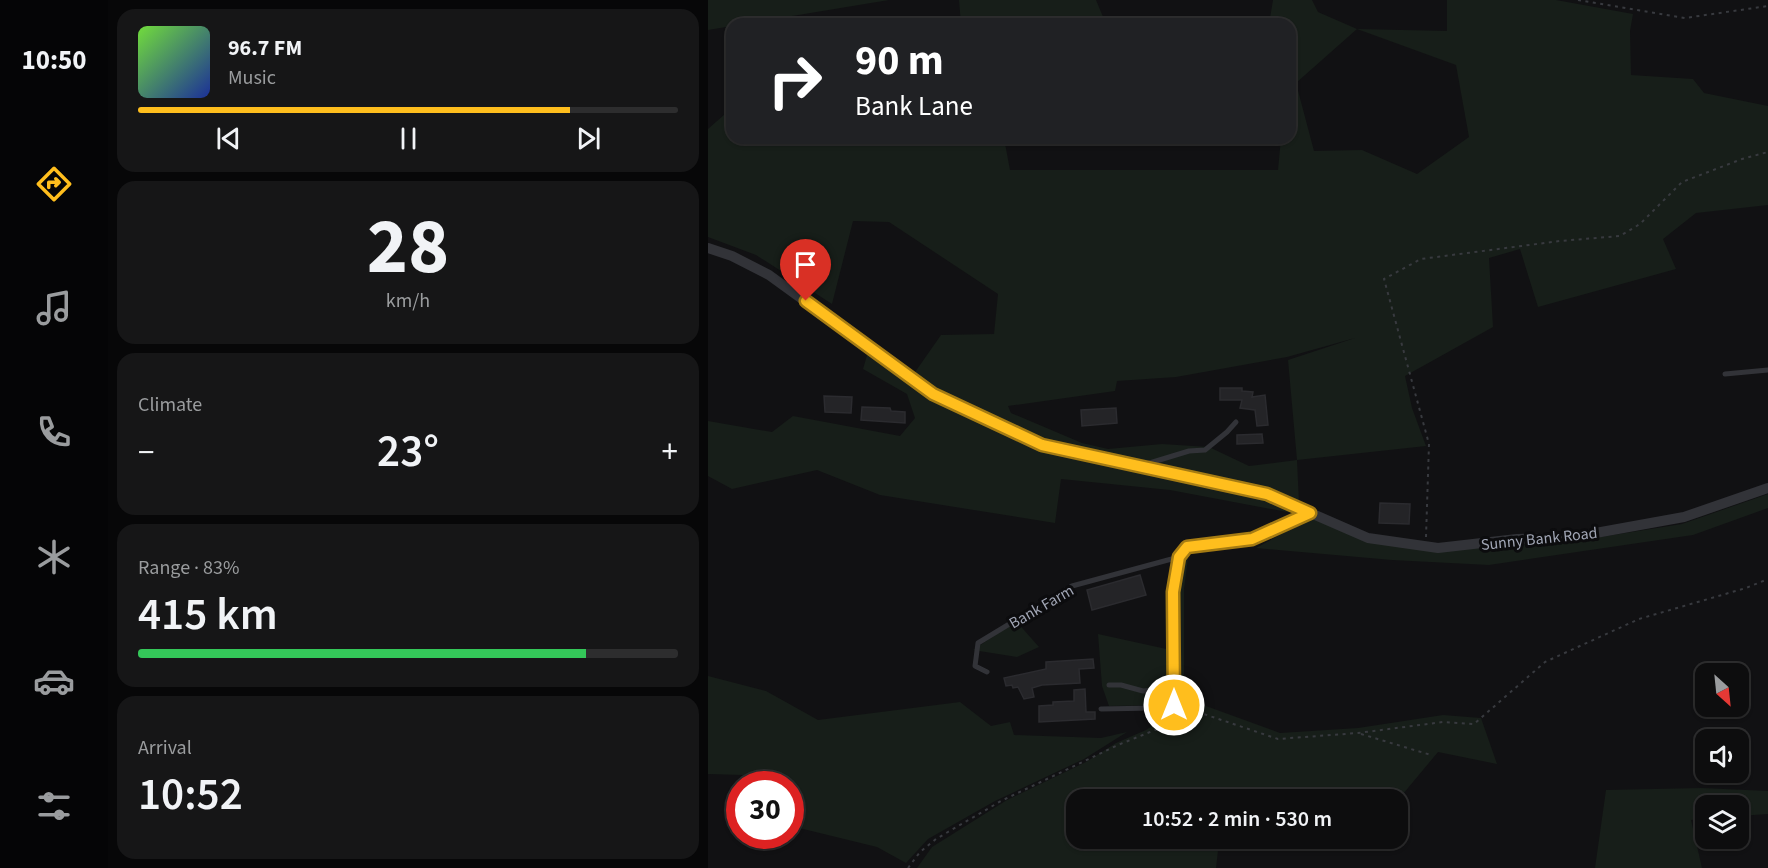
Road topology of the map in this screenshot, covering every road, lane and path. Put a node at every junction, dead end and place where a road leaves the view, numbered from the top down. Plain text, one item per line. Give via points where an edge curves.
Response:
1 (1578, 0) edge
2 (1768, 6) edge
3 (1768, 152) edge
4 (708, 248) edge
5 (1768, 370) edge
6 (1725, 374) dead end
7 (1236, 422) dead end
8 (1139, 466) junction
9 (1768, 488) edge
10 (1310, 513) junction
11 (1425, 546) junction
12 (1179, 557) junction
13 (1768, 579) edge
14 (987, 672) dead end
15 (1108, 685) dead end
16 (1174, 695) junction
17 (1101, 709) dead end
18 (1358, 734) junction
19 (1431, 755) dead end
20 (908, 868) edge

1 - 2 path via 1685,18
3 - 11 path via 1682,182 1640,224 1620,236 1421,259 1384,279 1429,444
4 - 8 street, Sunny Bank Road via 769,275 933,394 1042,445
5 - 6 lane
7 - 8 lane via 1205,450
8 - 10 street, Sunny Bank Road via 1267,494
9 - 11 street, Sunny Bank Road via 1684,517 1568,538
10 - 11 street, Sunny Bank Road via 1368,538
10 - 12 street via 1252,539 1187,547
12 - 14 lane, Bank Farm via 1072,586 978,643 975,666
12 - 16 street via 1173,592
13 - 18 path via 1639,619 1545,662 1474,724 1443,722
15 - 16 lane
16 - 17 lane via 1154,708
16 - 18 path via 1278,740
16 - 20 path via 1170,720 1160,728 1001,801 929,843
18 - 19 path

